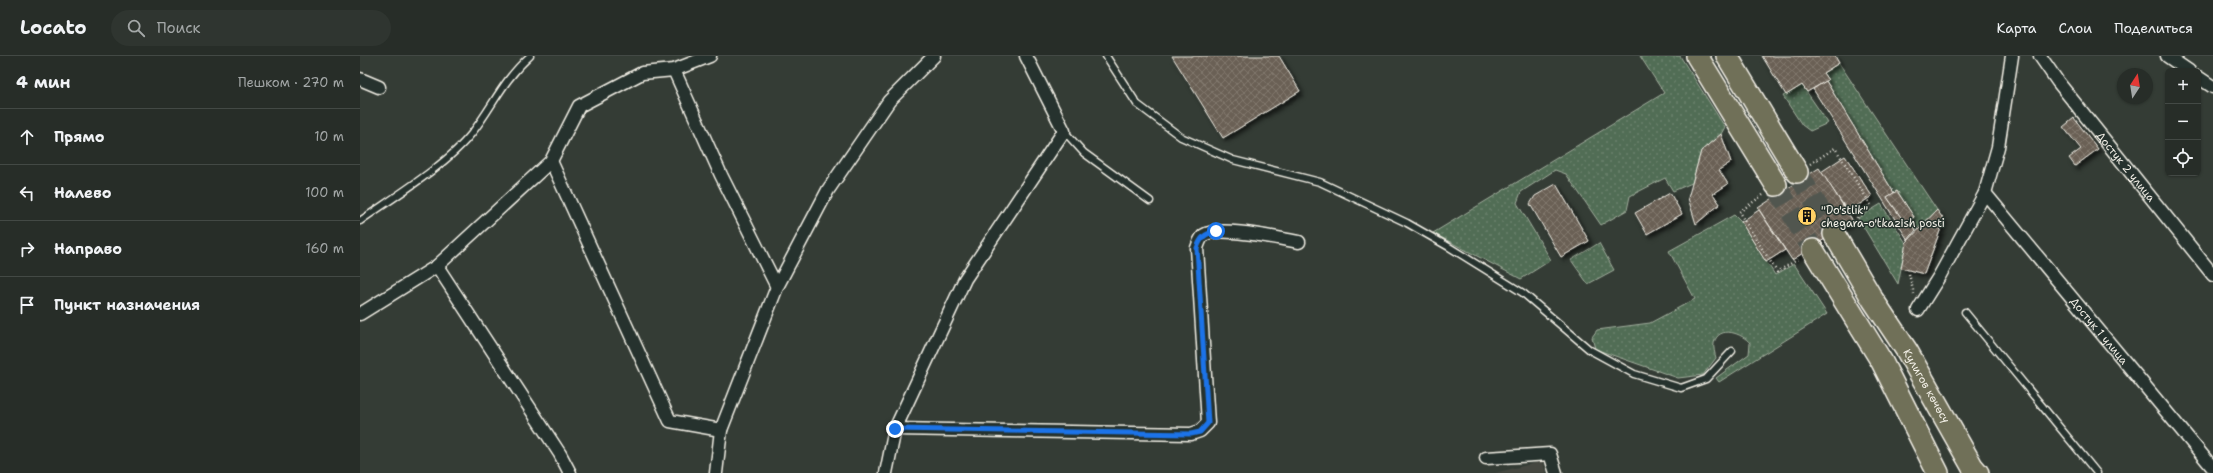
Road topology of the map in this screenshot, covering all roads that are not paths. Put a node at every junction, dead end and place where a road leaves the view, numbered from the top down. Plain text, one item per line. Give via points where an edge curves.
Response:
1 (530, 56) edge
2 (710, 56) edge
3 (934, 56) edge
4 (1026, 56) edge
5 (1106, 56) edge
6 (1698, 56) edge
7 (1727, 56) edge
8 (2012, 56) edge
9 (2040, 56) edge
10 (2167, 56) edge
11 (2185, 68) edge
12 (674, 70) junction
13 (360, 78) edge
14 (2201, 79) edge
15 (379, 87) dead end
16 (2213, 87) edge
17 (1064, 131) junction
18 (551, 161) junction
19 (1797, 172) tunnel mouth
20 (1776, 185) tunnel mouth
21 (1985, 193) junction
22 (1150, 202) dead end
23 (360, 221) edge
24 (1834, 234) tunnel mouth
25 (1299, 242) dead end
26 (1813, 250) tunnel mouth
27 (437, 266) junction
28 (2213, 275) edge
29 (777, 287) junction
30 (1918, 310) dead end
31 (1965, 312) dead end
32 (360, 314) edge
33 (1732, 351) dead end
34 (895, 429) junction
35 (721, 430) junction
36 (1486, 458) dead end
37 (2213, 468) edge
38 (570, 473) edge
39 (716, 473) edge
40 (886, 473) edge
41 (1556, 473) edge
42 (1938, 473) edge
43 (1978, 473) edge
44 (2096, 473) edge

1 - 23 lane via 514,70 472,133 452,155
2 - 12 street
3 - 29 street via 889,101 833,184
4 - 17 street
5 - 33 lane via 1137,104 1181,137 1233,160 1320,182 1407,223 1523,293 1590,350 1634,374 1681,388 1706,379
6 - 20 highway
7 - 19 highway
8 - 21 street via 1998,147
9 - 28 street, Достук 2 улица
10 - 11 street
12 - 18 street via 642,73 579,106
12 - 29 street via 721,175
13 - 15 street
14 - 16 street
17 - 22 lane via 1084,153
17 - 34 street via 965,279
18 - 27 street
18 - 35 street via 670,421
21 - 30 street
21 - 37 street, Достук 1 улица
24 - 43 highway, Кулигов көчөсү
25 - 34 street via 1216,231 1205,234 1200,239 1197,248 1208,423 1200,432 1191,434
26 - 42 highway via 1882,362
27 - 32 street
27 - 38 street
29 - 35 street
31 - 44 lane
34 - 40 street
35 - 39 street
36 - 41 street via 1550,454

